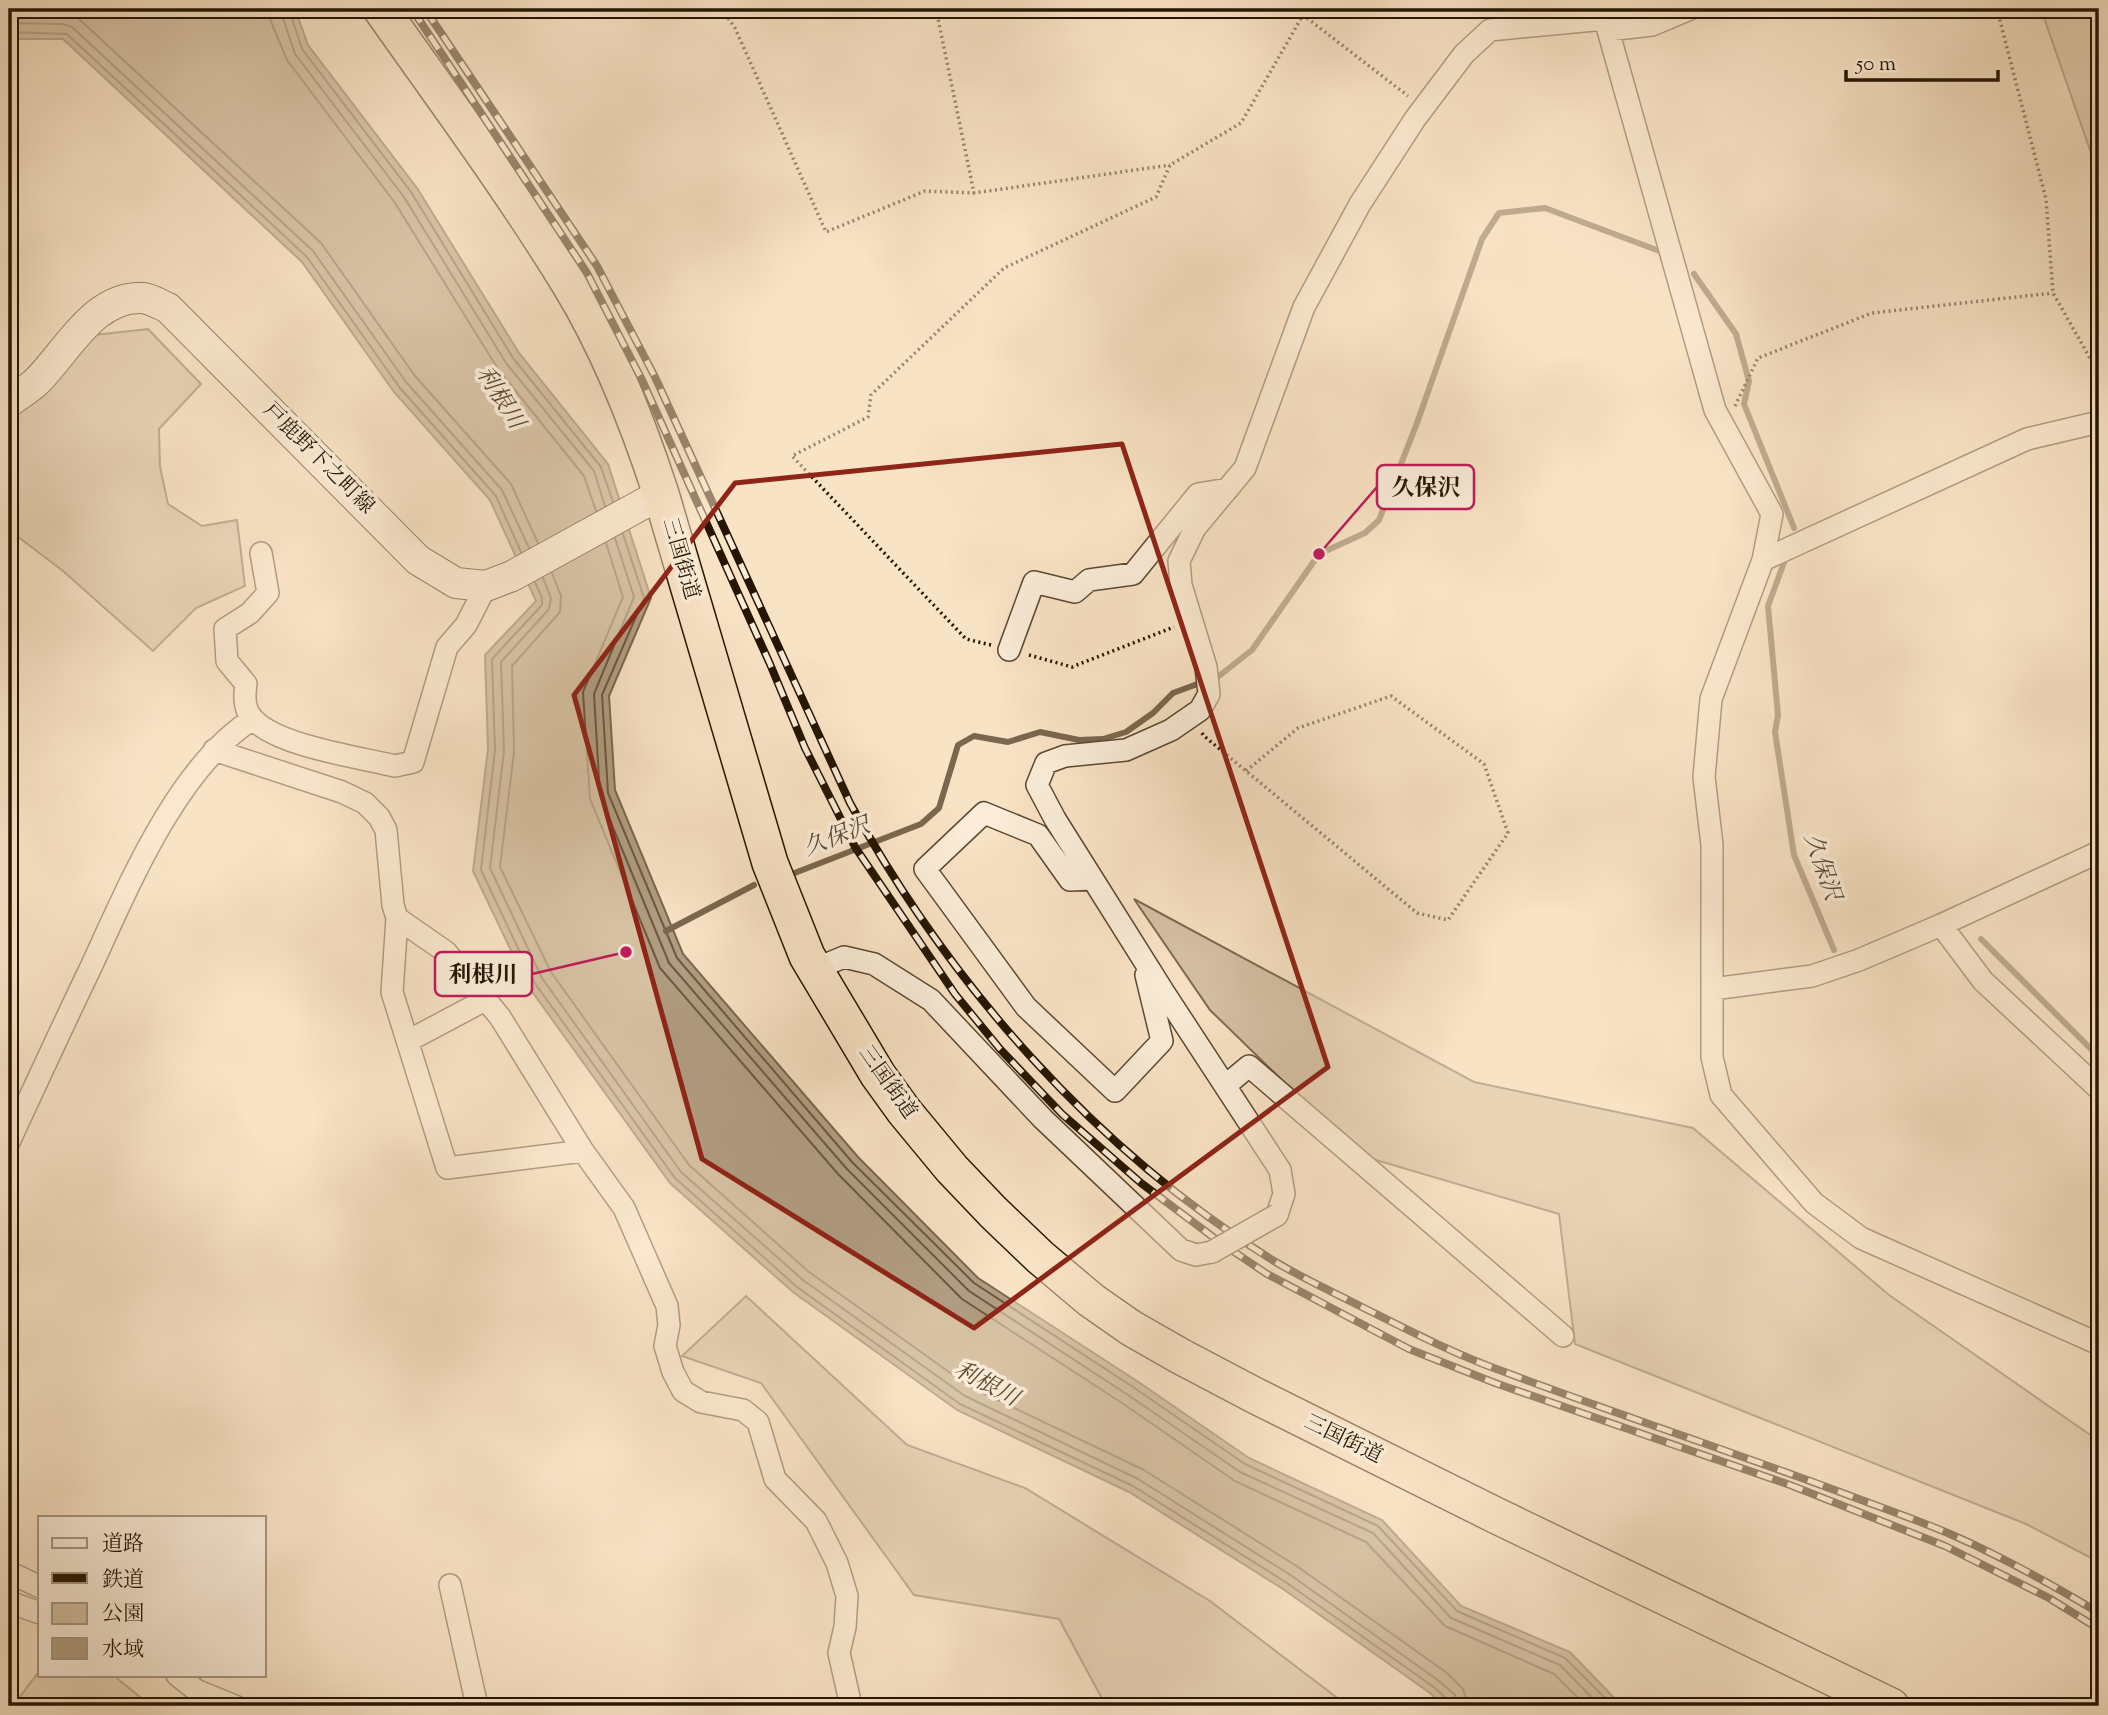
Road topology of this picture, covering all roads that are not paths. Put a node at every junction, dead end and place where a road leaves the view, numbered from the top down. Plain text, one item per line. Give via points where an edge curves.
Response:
1 (381, 9) edge
2 (1690, 9) edge
3 (1606, 19) edge
4 (9, 402) edge
5 (2099, 422) edge
6 (1228, 489) junction
7 (649, 500) junction
8 (261, 553) dead end
9 (1763, 560) junction
10 (499, 581) junction
11 (1009, 650) road end
12 (253, 719) junction
13 (214, 750) junction
14 (2099, 852) edge
15 (1092, 879) junction
16 (397, 918) junction
17 (1941, 925) junction
18 (1141, 956) junction
19 (815, 969) junction
20 (1713, 989) junction
21 (485, 1000) junction
22 (408, 1041) junction
23 (1225, 1086) junction
24 (2099, 1089) edge
25 (9, 1142) edge
26 (583, 1151) junction
27 (1563, 1336) dead end
28 (2099, 1344) edge
29 (9, 1572) edge
30 (450, 1585) dead end
31 (38, 1586) edge
32 (9, 1602) edge
33 (38, 1611) edge
34 (178, 1676) edge
35 (203, 1698) edge
36 (236, 1706) edge
37 (477, 1706) edge
38 (851, 1706) edge
39 (1891, 1706) edge

1 - 7 highway, 三国街道 via 571,287 643,438
2 - 3 street via 1652,25
3 - 6 street via 1490,30 1464,54 1360,204 1304,307 1245,468
3 - 9 street via 1715,410 1772,514
4 - 10 main road, 戸鹿野下之町線 via 36,383 102,311 123,300 145,298 168,308 418,560 456,583
5 - 9 street via 2027,439
6 - 11 street via 1198,494 1133,574 1088,580 1075,592 1034,582
6 - 15 street via 1195,528 1179,561 1181,585 1206,667 1209,694 1200,710 1171,730 1126,750 1065,756 1046,763 1037,785
7 - 10 main road
7 - 19 highway, 三国街道 via 770,863
8 - 12 street via 268,593 250,613 225,629 227,661 246,684 244,699
9 - 20 street via 1711,699 1704,777 1712,845
10 - 12 street via 447,647 412,762 395,766 281,738
12 - 13 street
13 - 16 street via 365,803 386,830
13 - 25 street via 198,767 156,836
14 - 17 street
15 - 18 street
15 - 18 street via 1070,880 1038,835 984,813 925,869 1026,1007 1115,1091 1162,1041
16 - 21 street via 446,952
16 - 22 street via 392,992
17 - 20 street via 1812,976
17 - 24 street via 1983,981
18 - 23 street
19 - 23 street, bridge via 844,957 873,964 931,1000 1043,1119 1181,1250 1196,1255 1212,1252 1277,1214 1284,1194 1280,1170
19 - 39 highway, 三国街道 via 878,1075 952,1169 1040,1257 1131,1328 1288,1412
20 - 28 street via 1712,1057 1721,1095 1814,1203 1861,1238
21 - 22 street
21 - 26 street
22 - 26 street via 447,1168
23 - 27 street via 1249,1066
26 - 38 street via 624,1208 667,1306 665,1346 683,1391 701,1402 743,1410 758,1422 775,1479 816,1521 837,1563 847,1596 839,1653
29 - 31 street
30 - 37 street
32 - 33 street
34 - 35 street
35 - 36 street

